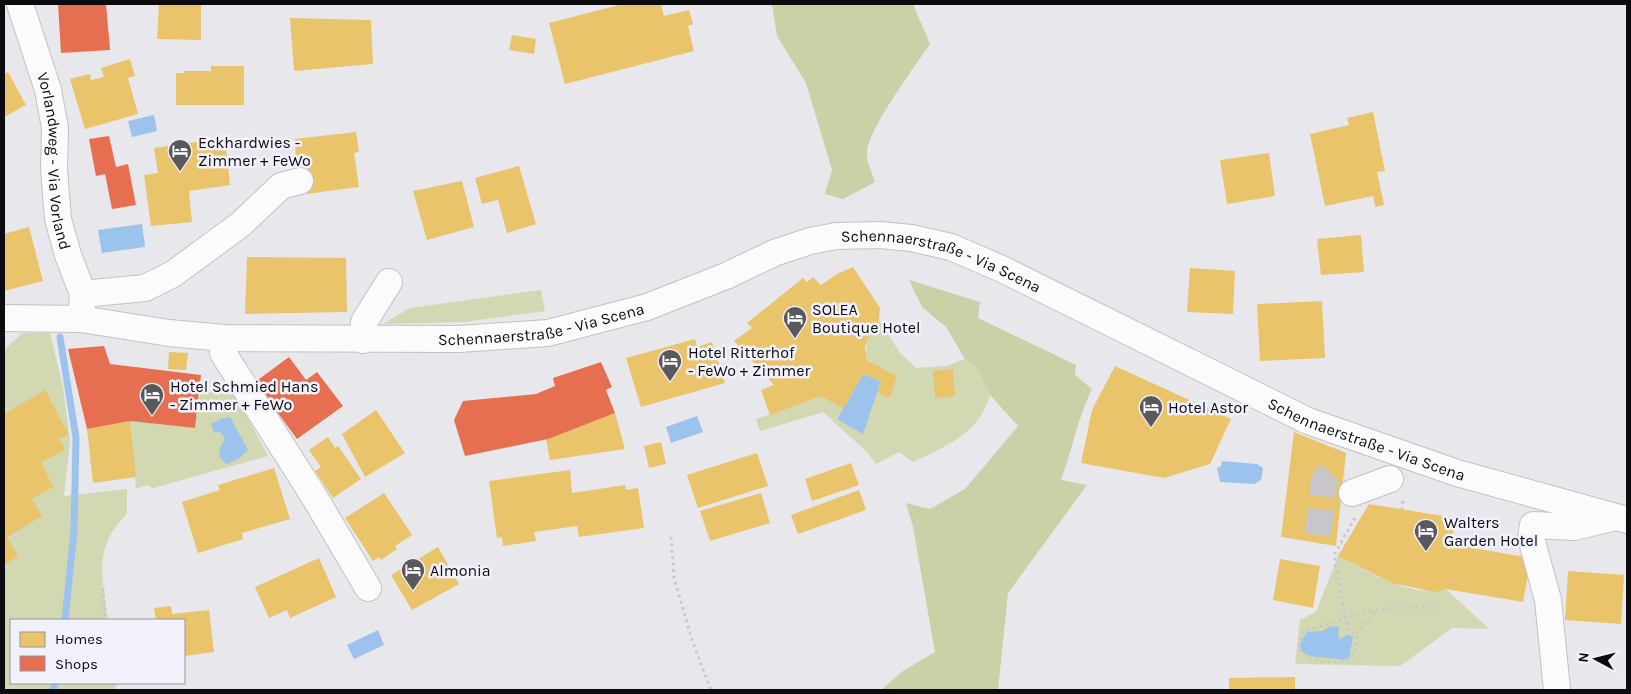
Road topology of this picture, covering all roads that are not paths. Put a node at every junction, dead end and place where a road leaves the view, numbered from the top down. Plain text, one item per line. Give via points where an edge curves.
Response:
1 (20, 4) edge
2 (300, 181) dead end
3 (388, 282) dead end
4 (82, 307) junction
5 (4, 318) edge
6 (224, 338) junction
7 (363, 340) junction
8 (1390, 479) dead end
9 (1354, 504) road end
10 (1620, 519) edge
11 (368, 588) dead end
12 (1557, 690) edge

1 - 4 street, Vorlandweg - Via Vorland via 48,90 54,128 58,219
2 - 4 street via 281,186 242,224 173,274 145,288
3 - 7 street via 364,322
4 - 5 street, Schennaerstraße - Via Scena
4 - 6 street, Schennaerstraße - Via Scena via 169,333
6 - 7 street, Schennaerstraße - Via Scena
6 - 11 street via 223,353
7 - 10 street, Schennaerstraße - Via Scena via 459,340 548,333 647,307 810,241 845,235 911,238 951,247 1002,269 1308,421 1457,472
8 - 9 street
10 - 12 street via 1574,527 1533,524 1531,538 1548,600

